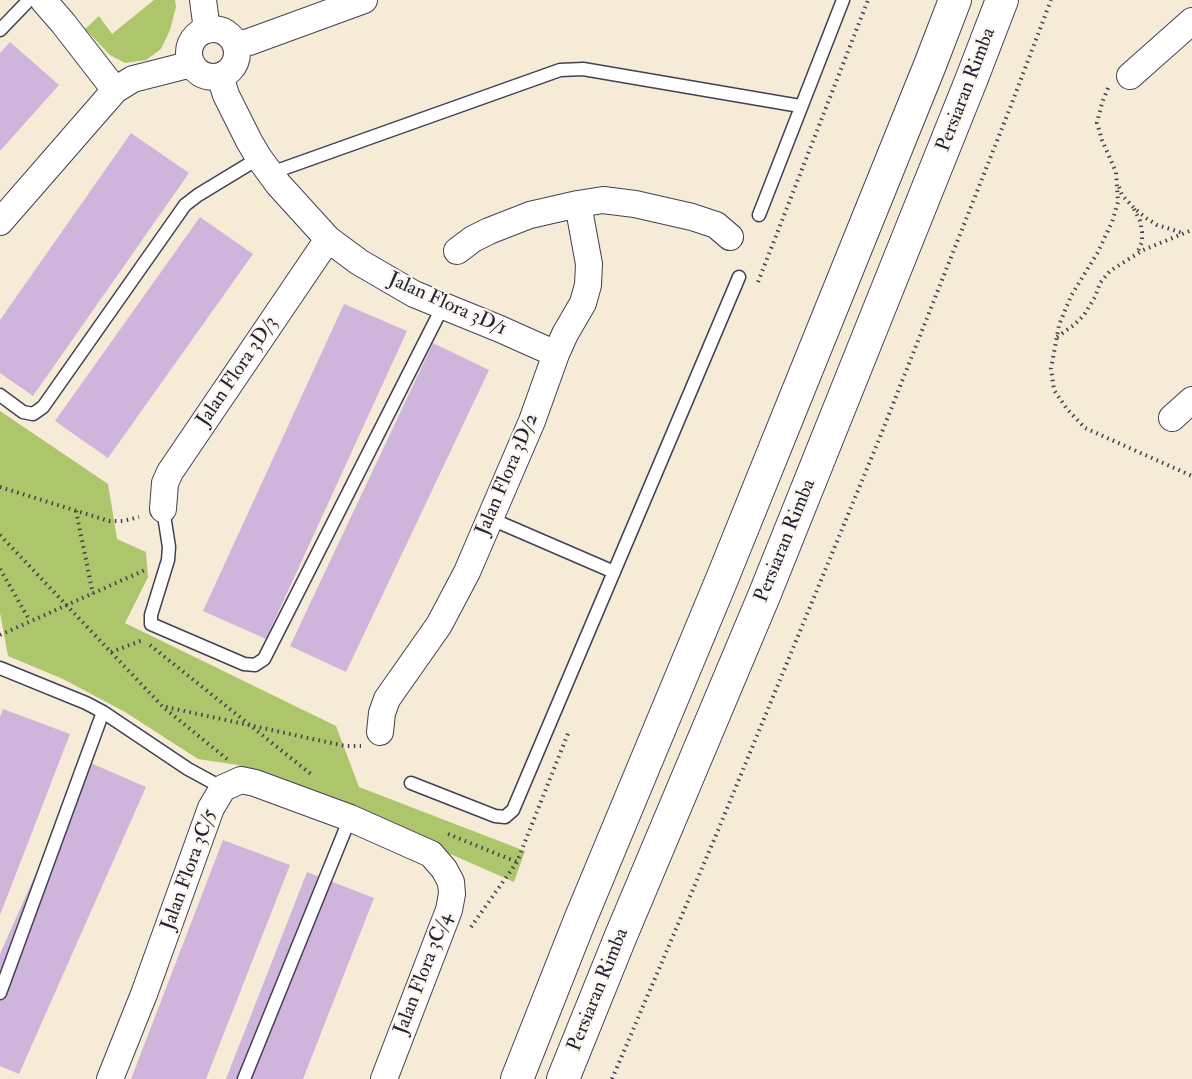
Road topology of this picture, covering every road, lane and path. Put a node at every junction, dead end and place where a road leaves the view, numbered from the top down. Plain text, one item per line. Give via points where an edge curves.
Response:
1 (29, 0) edge
2 (43, 0) edge
3 (203, 0) edge
4 (363, 0) edge
5 (843, 0) edge
6 (955, 0) edge
7 (1002, 0) edge
8 (1051, 0) edge
9 (1192, 21) edge
10 (0, 30) edge
11 (207, 30) junction
12 (235, 44) junction
13 (192, 64) junction
14 (220, 76) junction
15 (1120, 81) joint
16 (115, 90) junction
17 (800, 106) junction
18 (265, 166) junction
19 (1118, 184) junction
20 (578, 204) junction
21 (1134, 208) junction
22 (759, 215) dead end
23 (0, 222) edge
24 (1192, 230) edge
25 (1184, 234) junction
26 (730, 237) dead end
27 (328, 239) junction
28 (457, 251) dead end
29 (1137, 253) junction
30 (739, 277) dead end
31 (443, 306) junction
32 (1057, 337) junction
33 (556, 354) junction
34 (0, 395) edge
35 (1192, 400) edge
36 (1172, 418) dead end
37 (1192, 476) edge
38 (0, 487) edge
39 (163, 509) junction
40 (76, 511) junction
41 (489, 518) junction
42 (0, 535) edge
43 (168, 560) junction
44 (0, 569) edge
45 (614, 572) junction
46 (93, 594) junction
47 (66, 605) junction
48 (30, 621) junction
49 (151, 624) junction
50 (0, 634) edge
51 (143, 640) junction
52 (111, 652) junction
53 (0, 668) edge
54 (163, 707) junction
55 (103, 712) junction
56 (250, 725) junction
57 (380, 732) joint
58 (319, 781) dead end
59 (255, 783) junction
60 (411, 783) dead end
61 (223, 788) junction
62 (350, 818) junction
63 (440, 831) dead end
64 (517, 862) dead end
65 (0, 993) edge
66 (110, 1079) edge
67 (244, 1079) edge
68 (384, 1079) edge
69 (518, 1079) edge
70 (563, 1079) edge
71 (612, 1079) edge

1 - 10 lane
2 - 16 street
3 - 11 street
4 - 12 street
5 - 17 lane
6 - 69 street
7 - 70 street, Persiaran Rimba via 769,585
8 - 71 path via 880,437
9 - 15 street
11 - 12 street via 220,31
11 - 13 street via 191,44
12 - 14 street via 233,67
13 - 14 street via 201,74
13 - 16 street via 133,80
14 - 18 street, Jalan Flora 3D/1 via 226,95
15 - 19 path via 1102,104 1097,123
16 - 23 street
17 - 18 lane via 583,69 560,70
17 - 22 lane
18 - 27 street, Jalan Flora 3D/1
18 - 34 lane via 198,195 185,205 43,407 33,414 23,412
19 - 21 path
19 - 32 path via 1112,222 1071,296
20 - 26 street via 603,200 635,204 705,220
20 - 28 street via 530,215 489,231
20 - 33 street, Jalan Flora 3D/2 via 589,264 588,285 583,303
21 - 25 path via 1157,225
21 - 29 path via 1142,232
24 - 25 path
25 - 29 path
27 - 31 street, Jalan Flora 3D/1 via 384,278
27 - 39 street, Jalan Flora 3D/3 via 170,472
29 - 32 path via 1110,271 1084,315
30 - 45 lane
31 - 33 street, Jalan Flora 3D/1
31 - 49 lane via 264,659 255,665 244,664
32 - 37 path via 1051,369 1054,390 1085,428
33 - 41 street, Jalan Flora 3D/2 via 532,421
35 - 36 street
38 - 40 path
39 - 40 path via 123,521
39 - 43 lane
40 - 46 path
41 - 45 lane
41 - 57 street, Jalan Flora 3D/2 via 439,625 387,699
42 - 47 path
43 - 46 path
43 - 49 lane
44 - 48 path
45 - 60 lane via 513,810 505,816 495,816
46 - 47 path
47 - 48 path
47 - 52 path
48 - 50 path
49 - 51 path
51 - 52 path
51 - 56 path
52 - 54 path
53 - 55 lane
54 - 56 path
54 - 59 path
55 - 61 lane
55 - 65 lane
56 - 57 path via 345,746 371,742
56 - 58 path
59 - 61 street, Jalan Flora 3C/5 via 241,780
59 - 62 street, Jalan Flora 3C/5
61 - 66 street, Jalan Flora 3C/5 via 211,808
62 - 67 lane
62 - 68 street, Jalan Flora 3C/4 via 431,854 451,882 447,917
63 - 64 path

